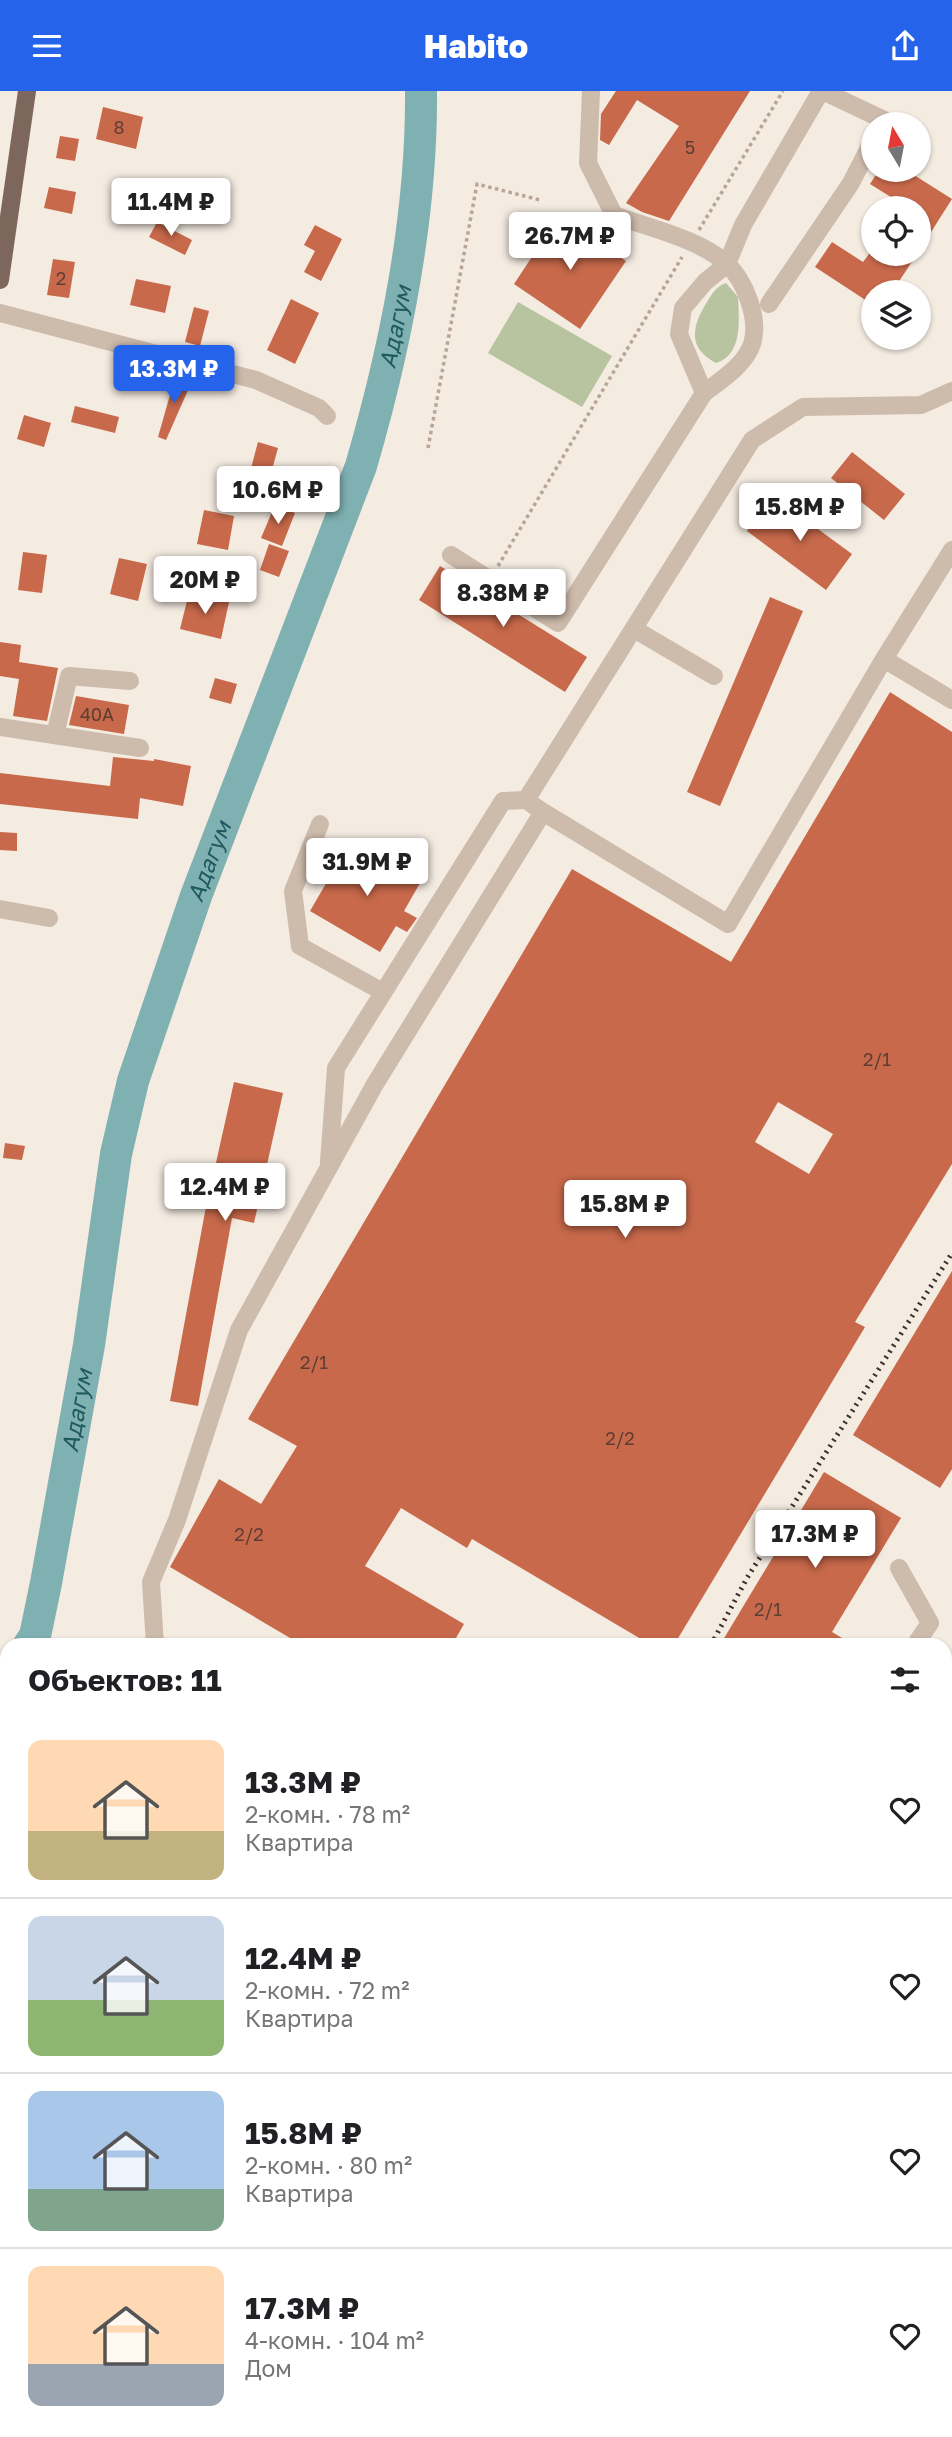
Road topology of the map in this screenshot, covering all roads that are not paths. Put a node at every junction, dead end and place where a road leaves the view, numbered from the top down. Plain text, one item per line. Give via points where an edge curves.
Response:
1 (27, 91) edge
2 (591, 91) edge
3 (822, 91) edge
4 (867, 112) edge
5 (861, 163) edge
6 (727, 264) junction
7 (0, 280) edge
8 (769, 304) dead end
9 (0, 313) edge
10 (952, 391) edge
11 (704, 393) junction
12 (327, 416) dead end
13 (952, 550) edge
14 (452, 555) dead end
15 (634, 629) junction
16 (884, 659) junction
17 (714, 676) dead end
18 (130, 681) dead end
19 (952, 700) edge
20 (0, 727) edge
21 (55, 735) junction
22 (140, 748) dead end
23 (526, 800) junction
24 (543, 812) junction
25 (320, 824) dead end
26 (0, 909) edge
27 (49, 918) dead end
28 (383, 992) junction
29 (328, 1169) junction
30 (899, 1568) dead end
31 (155, 1638) edge
32 (920, 1638) edge

1 - 7 main road
2 - 6 street via 587,163 614,215 691,243
3 - 4 street
3 - 6 street via 743,225
5 - 8 street
6 - 11 street via 683,308 679,334
6 - 11 street via 745,289 753,318 752,344 731,373
9 - 12 street via 256,380 319,408
10 - 15 street via 921,405 803,407 752,440
11 - 14 street via 558,623
13 - 16 street
15 - 17 street
15 - 23 street
16 - 19 street
16 - 24 street via 729,924
18 - 21 street via 69,676
20 - 21 street
21 - 22 street
23 - 24 street
23 - 28 street via 503,801
24 - 29 street via 375,1084
25 - 28 street via 293,891 300,946
26 - 27 street
28 - 29 street via 336,1068
29 - 31 street via 239,1331 177,1520 151,1582
30 - 32 street via 930,1623

